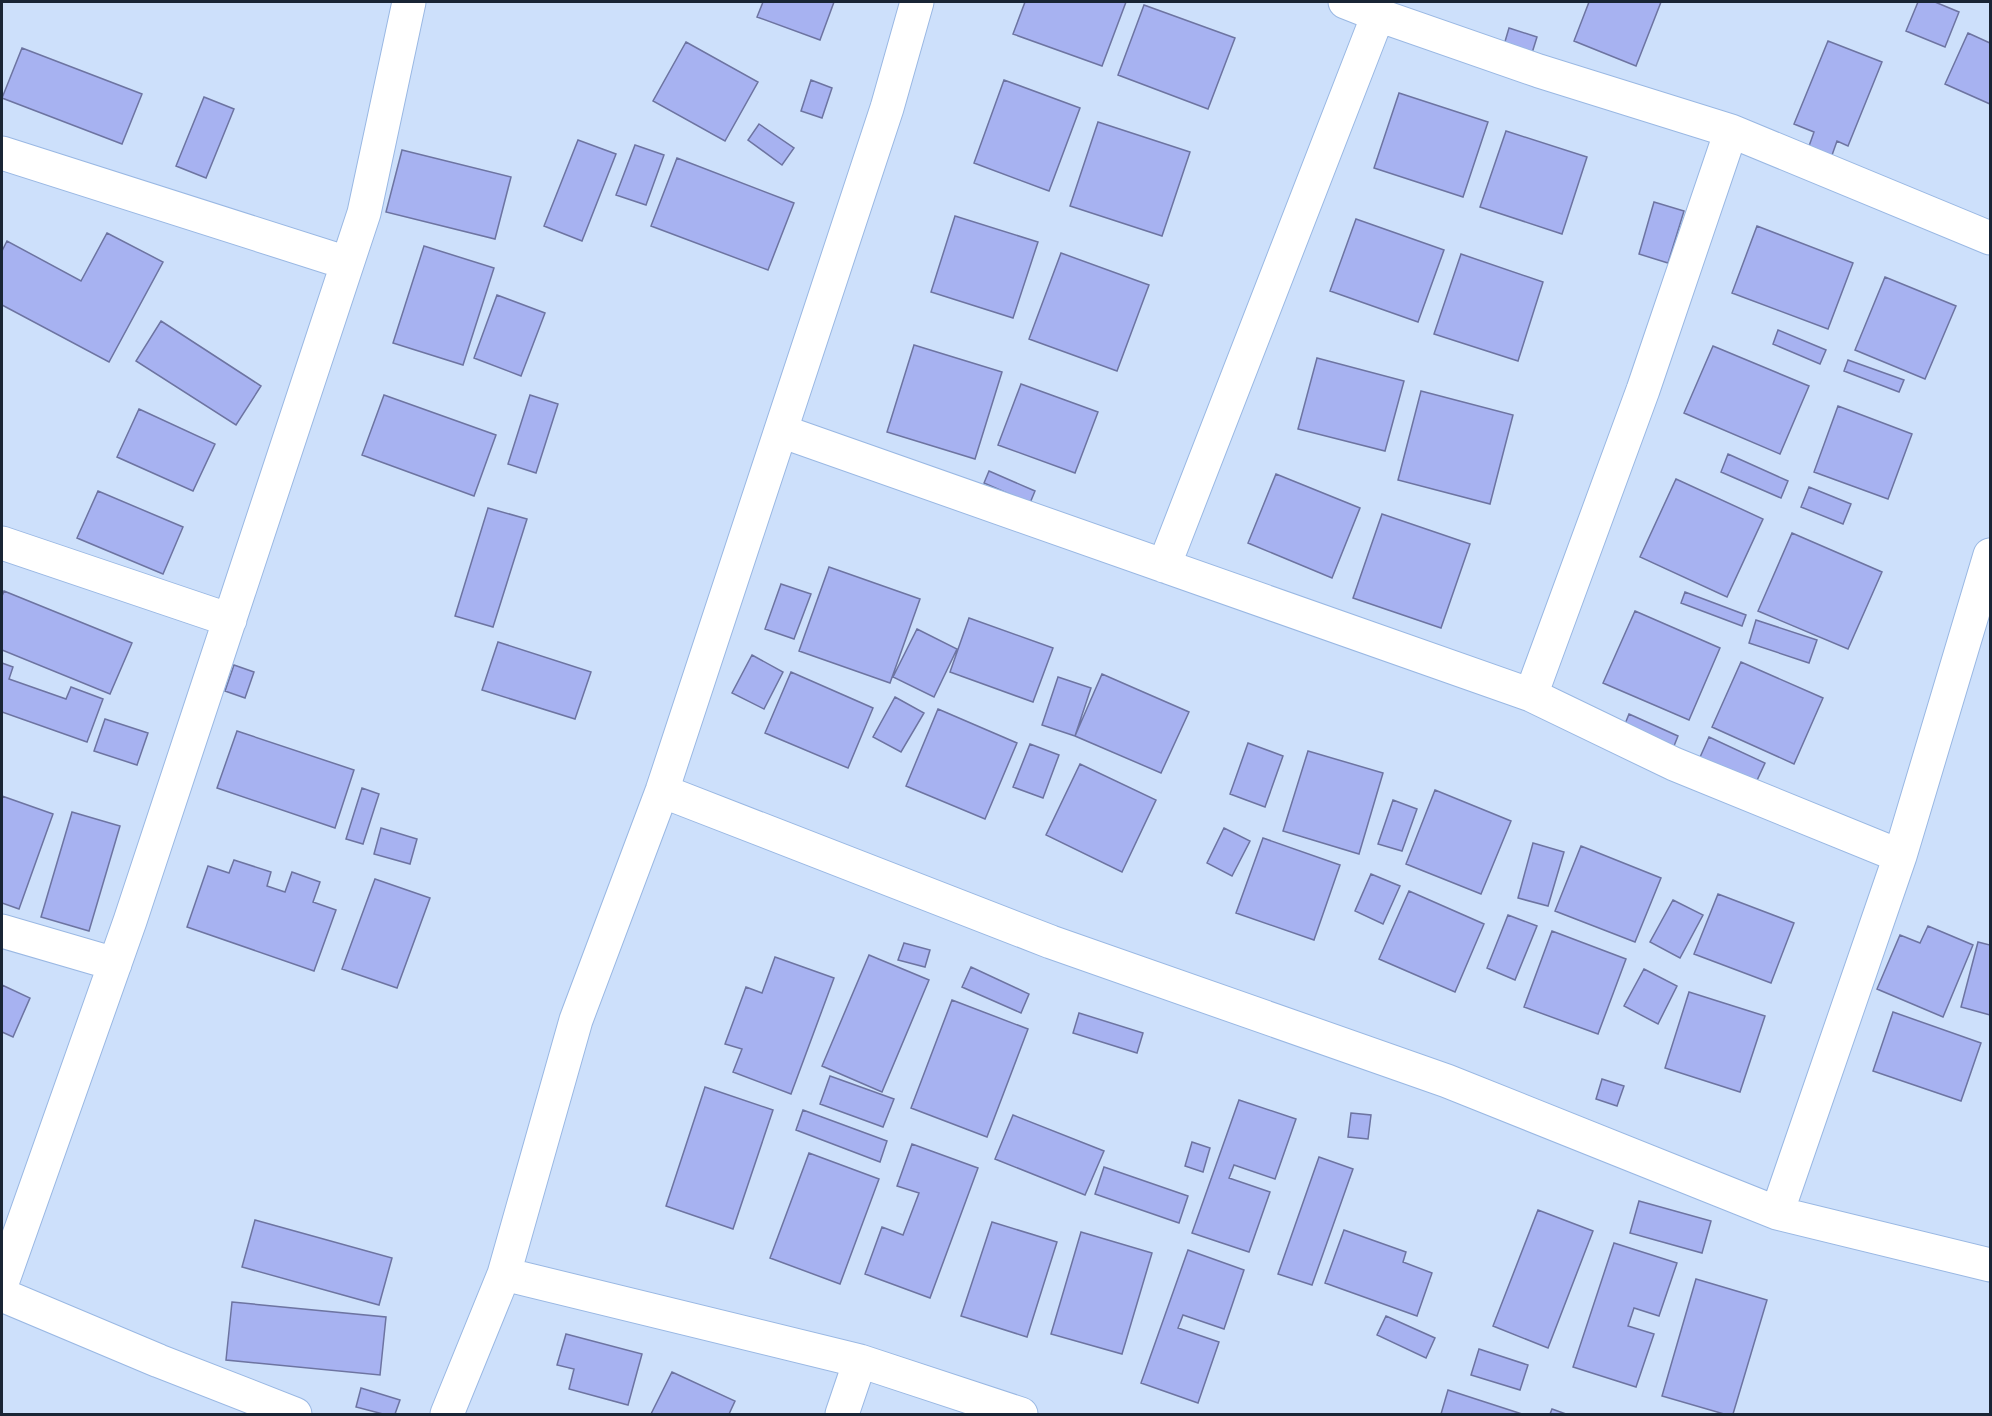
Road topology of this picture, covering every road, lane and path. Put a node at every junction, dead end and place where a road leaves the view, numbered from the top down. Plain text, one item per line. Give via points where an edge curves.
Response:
1 (409, 2) edge
2 (917, 2) edge
3 (1345, 2) edge
4 (1378, 15) junction
5 (1731, 131) junction
6 (2, 153) edge
7 (1990, 238) edge
8 (347, 264) junction
9 (781, 431) junction
10 (2, 543) edge
11 (1990, 555) edge
12 (1164, 566) junction
13 (230, 620) junction
14 (1531, 695) junction
15 (662, 791) junction
16 (1900, 856) junction
17 (2, 930) edge
18 (115, 964) junction
19 (1776, 1213) junction
20 (1990, 1265) edge
21 (504, 1275) junction
22 (2, 1283) edge
23 (2, 1295) edge
24 (860, 1361) junction
25 (295, 1414) edge
26 (447, 1414) edge
27 (842, 1414) edge
28 (1021, 1414) edge

1 - 8 street via 364,213
2 - 9 street via 887,108
3 - 4 street
4 - 5 street
4 - 12 street
5 - 7 street
5 - 14 street via 1643,390
6 - 8 street
8 - 13 street
9 - 12 street
9 - 15 street
10 - 13 street
11 - 16 street
12 - 14 street
13 - 18 street
14 - 16 street via 1674,764
15 - 19 street via 1051,942 1447,1081
15 - 21 street via 576,1020
16 - 19 street
17 - 18 street
18 - 22 street
19 - 20 street
21 - 24 street
21 - 26 street
23 - 25 street
24 - 27 street
24 - 28 street

